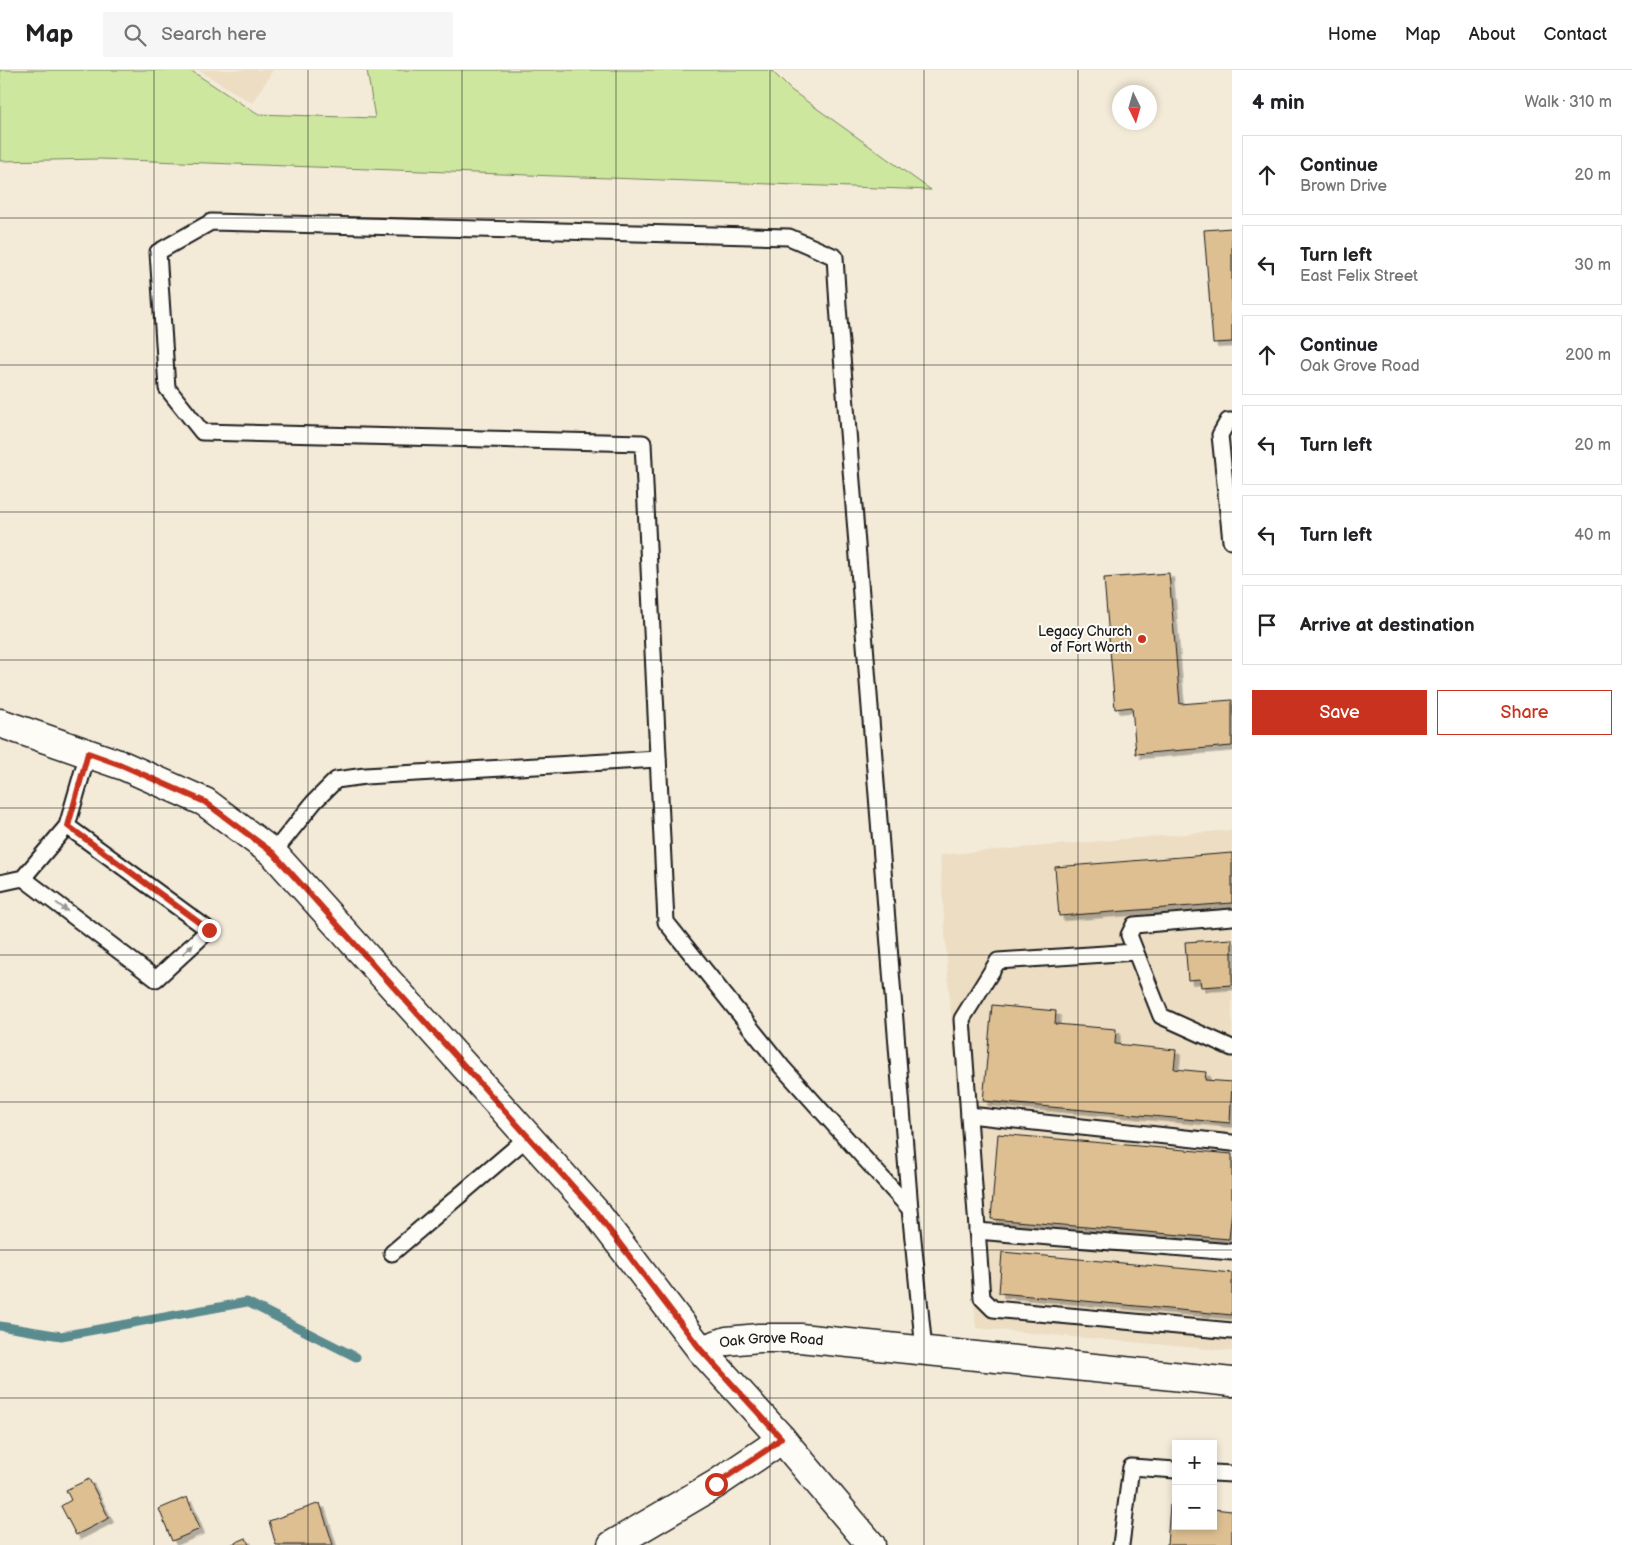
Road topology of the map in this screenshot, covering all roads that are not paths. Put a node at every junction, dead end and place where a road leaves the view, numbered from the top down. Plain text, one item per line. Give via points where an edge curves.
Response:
1 (1232, 421) edge
2 (1231, 541) edge
3 (0, 723) edge
4 (88, 753) junction
5 (658, 759) junction
6 (68, 826) junction
7 (273, 853) junction
8 (23, 878) junction
9 (0, 883) edge
10 (1232, 917) edge
11 (1135, 952) junction
12 (1232, 1048) edge
13 (969, 1115) junction
14 (528, 1137) junction
15 (1232, 1143) edge
16 (910, 1209) junction
17 (977, 1231) junction
18 (1232, 1252) edge
19 (392, 1254) dead end
20 (1232, 1331) edge
21 (701, 1350) junction
22 (924, 1350) junction
23 (1232, 1382) edge
24 (781, 1438) junction
25 (1172, 1470) edge
26 (1217, 1473) edge
27 (1232, 1474) edge
28 (612, 1545) edge
29 (872, 1545) edge
30 (1121, 1545) edge

1 - 2 lane via 1228,421 1220,435
3 - 4 street, Oak Grove Road
4 - 6 lane
4 - 7 street, Oak Grove Road via 205,802
5 - 7 lane via 336,780
5 - 16 lane via 666,922 782,1067
5 - 16 lane via 643,443 202,432 167,388 158,252 211,222 789,237 835,256
6 - 8 lane
8 -> 6 lane via 156,979 209,930
7 - 14 street, Oak Grove Road
8 - 9 lane
10 - 11 lane via 1134,925 1129,935
11 - 12 lane via 1160,1016
11 - 13 lane via 998,961 962,1019
13 - 15 lane
13 - 17 lane
14 - 19 lane
14 - 21 street, Oak Grove Road via 594,1210
16 - 22 lane
17 - 18 lane
17 - 20 lane via 982,1298 993,1309
21 - 22 street, Oak Grove Road via 727,1341 800,1338
21 - 24 street
22 - 23 street, Oak Grove Road
24 - 28 street via 716,1484
24 - 29 street
25 - 30 lane via 1131,1467
26 - 27 lane

